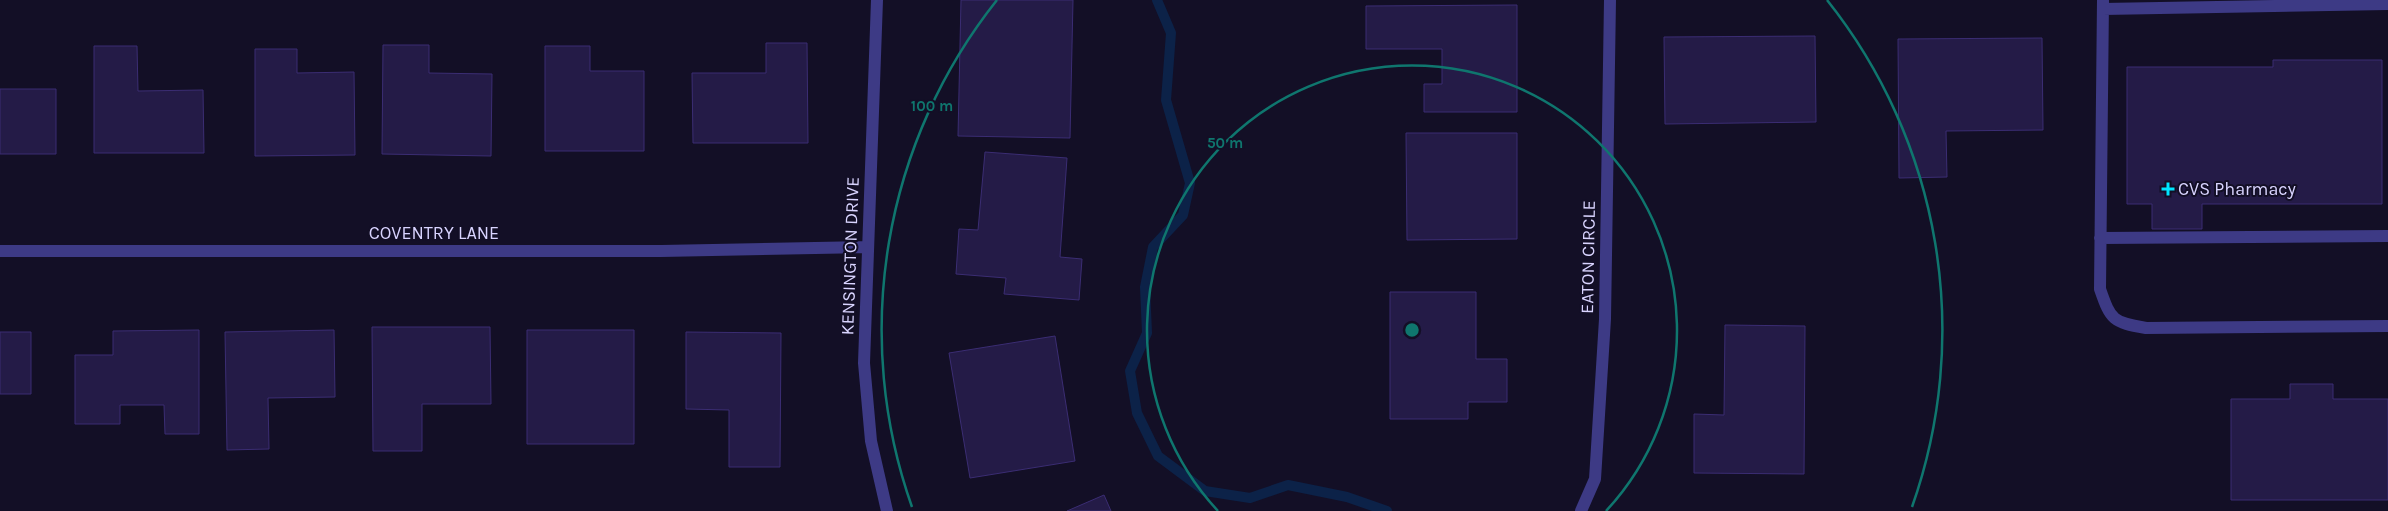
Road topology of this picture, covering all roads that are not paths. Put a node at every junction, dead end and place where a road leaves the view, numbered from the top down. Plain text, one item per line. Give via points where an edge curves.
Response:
1 (877, 0) edge
2 (1610, 0) edge
3 (2103, 4) edge
4 (2388, 4) edge
5 (2388, 236) edge
6 (2100, 238) junction
7 (868, 247) junction
8 (0, 251) edge
9 (2388, 326) edge
10 (887, 511) edge
11 (1581, 511) edge

1 - 7 street, KENSINGTON DRIVE
2 - 11 street, EATON CIRCLE via 1605,319 1595,478
3 - 4 street
3 - 6 street
5 - 6 street
6 - 9 street via 2100,289 2108,313 2121,323 2146,328
7 - 8 street, COVENTRY LANE via 661,251
7 - 10 street, KENSINGTON DRIVE via 864,363 871,441

